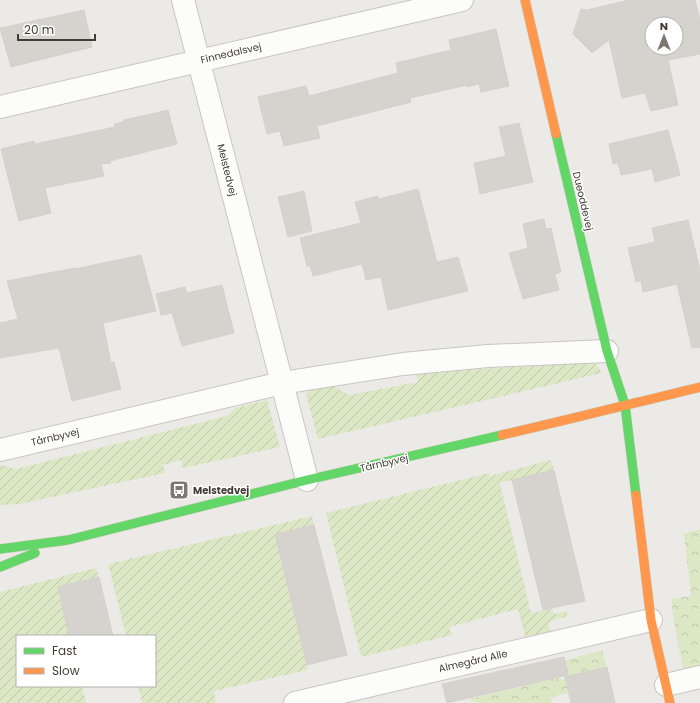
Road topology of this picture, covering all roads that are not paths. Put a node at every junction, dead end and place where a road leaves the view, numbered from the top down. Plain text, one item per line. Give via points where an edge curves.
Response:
1 (183, 0) edge
2 (462, 0) edge
3 (525, 0) edge
4 (199, 61) junction
5 (0, 107) edge
6 (607, 351) junction
7 (282, 383) junction
8 (700, 387) edge
9 (625, 405) junction
10 (0, 450) edge
11 (307, 480) junction
12 (15, 538) dead end
13 (68, 540) junction
14 (0, 549) edge
15 (0, 566) edge
16 (652, 620) junction
17 (700, 678) edge
18 (668, 694) edge
19 (295, 703) edge

1 - 4 street, Melstedvej
2 - 4 street, Finnedalsvej
3 - 6 street, Dueoddevej
4 - 5 street, Finnedalsvej
4 - 7 street, Melstedvej
6 - 7 street, Tårnbyvej via 488,356 411,363
6 - 9 street, Dueoddevej
7 - 10 street, Tårnbyvej
7 - 11 street, Melstedvej
8 - 9 street, Tårnbyvej
9 - 11 street, Tårnbyvej
9 - 16 street
11 - 13 street, Tårnbyvej
12 - 13 street
13 - 14 street, Tårnbyvej
13 - 15 street, Tårnbyvej
16 - 18 street
16 - 19 street, Almegård Alle
17 - 18 street

